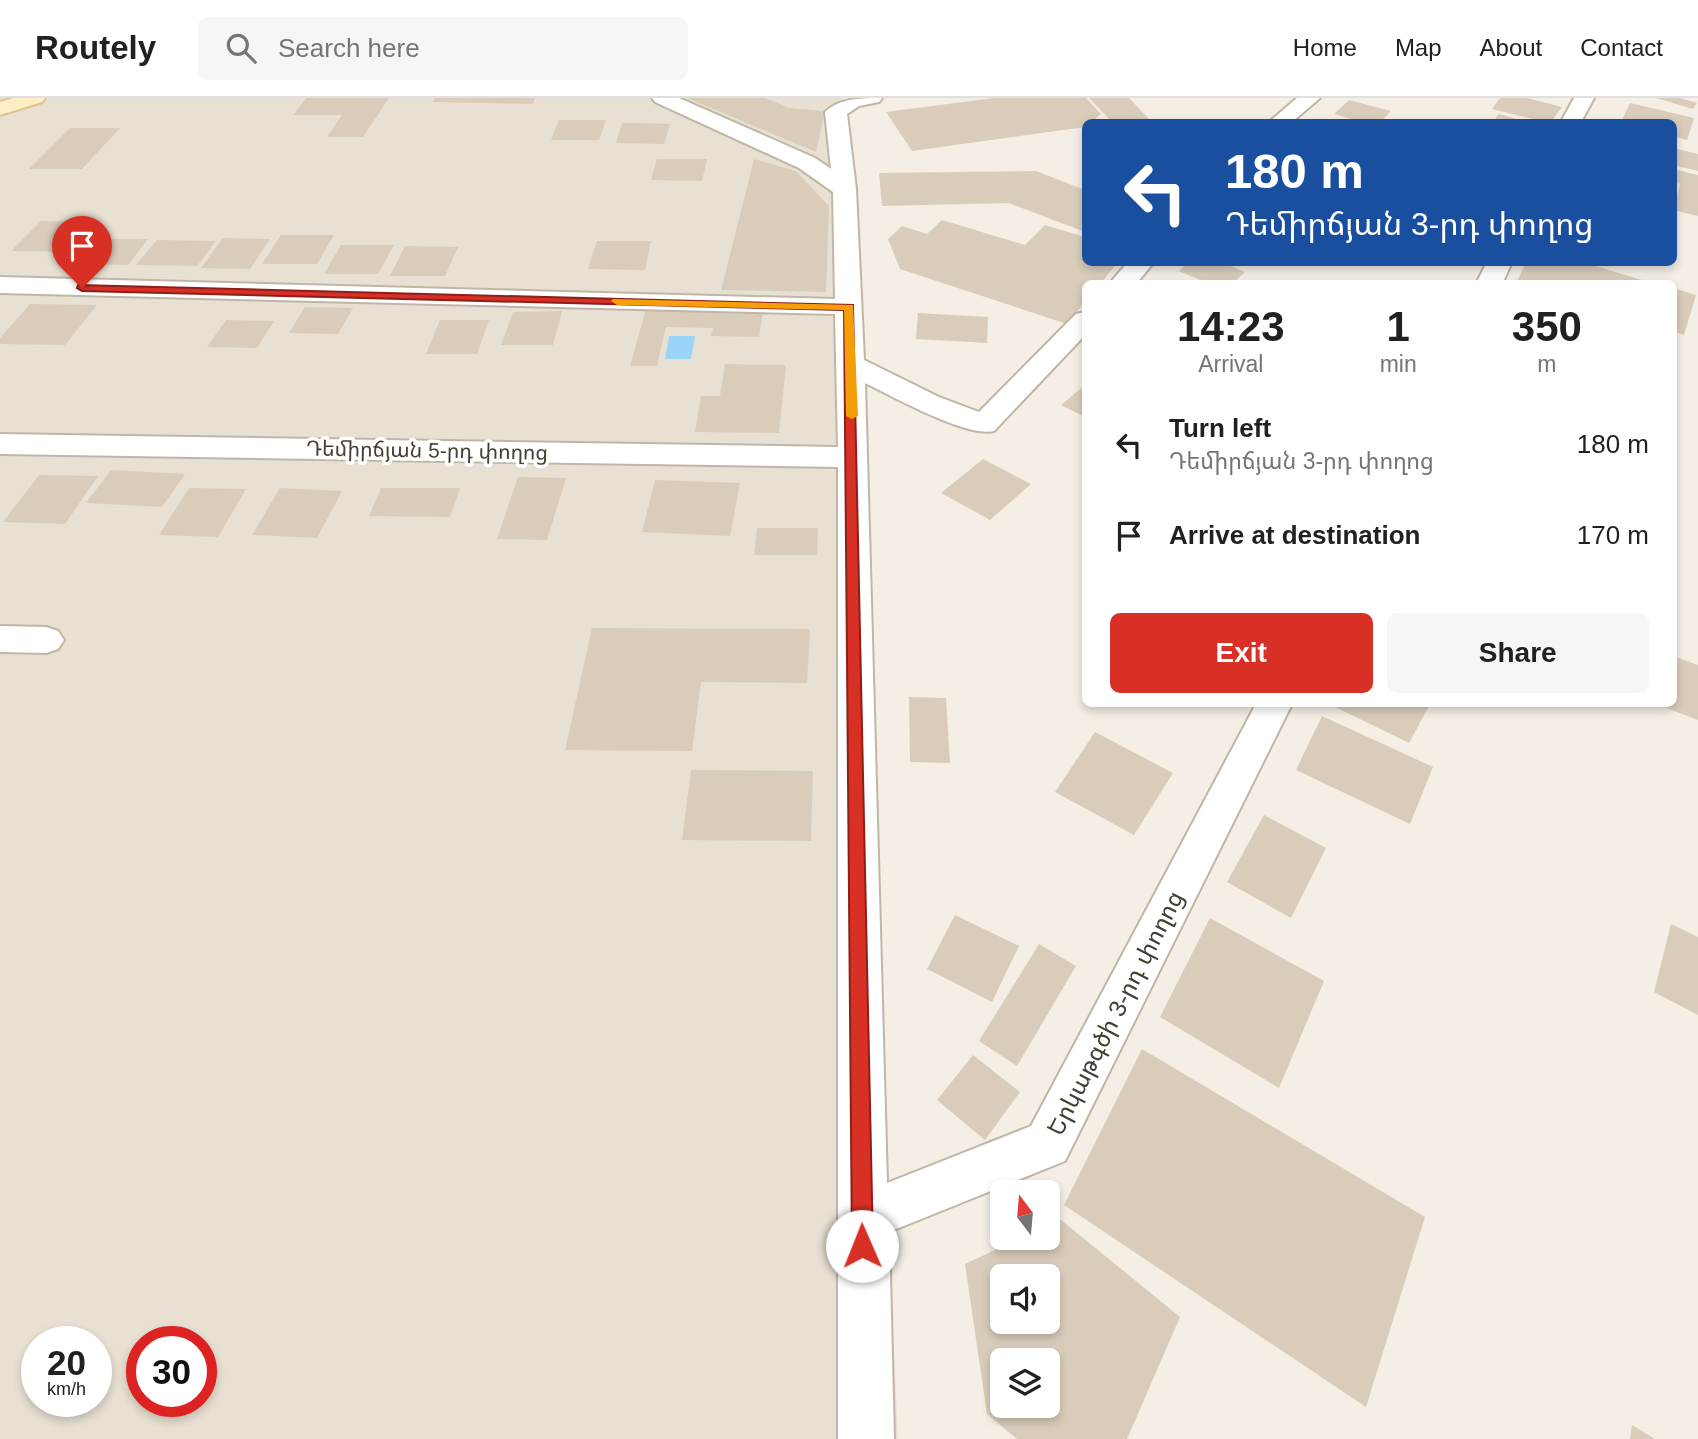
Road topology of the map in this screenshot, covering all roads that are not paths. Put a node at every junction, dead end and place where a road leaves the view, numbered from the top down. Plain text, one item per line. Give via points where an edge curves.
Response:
1 (35, 98) edge
2 (662, 98) edge
3 (872, 98) edge
4 (1310, 98) edge
5 (1584, 98) edge
6 (0, 109) edge
7 (1283, 119) edge
8 (1573, 119) edge
9 (844, 189) junction
10 (1138, 266) edge
11 (1125, 280) edge
12 (0, 285) edge
13 (850, 307) junction
14 (1082, 323) edge
15 (851, 365) junction
16 (0, 444) edge
17 (853, 457) junction
18 (0, 639) edge
19 (46, 640) dead end
20 (1272, 707) edge
21 (862, 1219) junction
22 (866, 1439) edge

1 - 6 street
2 - 9 street via 807,163
3 - 9 street via 853,100 836,112
4 - 7 street
5 - 8 street
9 - 13 street
10 - 11 street
12 - 13 street
13 - 15 street
14 - 15 street via 984,424
15 - 17 street
16 - 17 street, Դեմիրճյան 5-րդ փողոց
17 - 21 street
18 - 19 street
20 - 21 street, Երկաթգծի 3-րդ փողոց via 1048,1144
21 - 22 street

